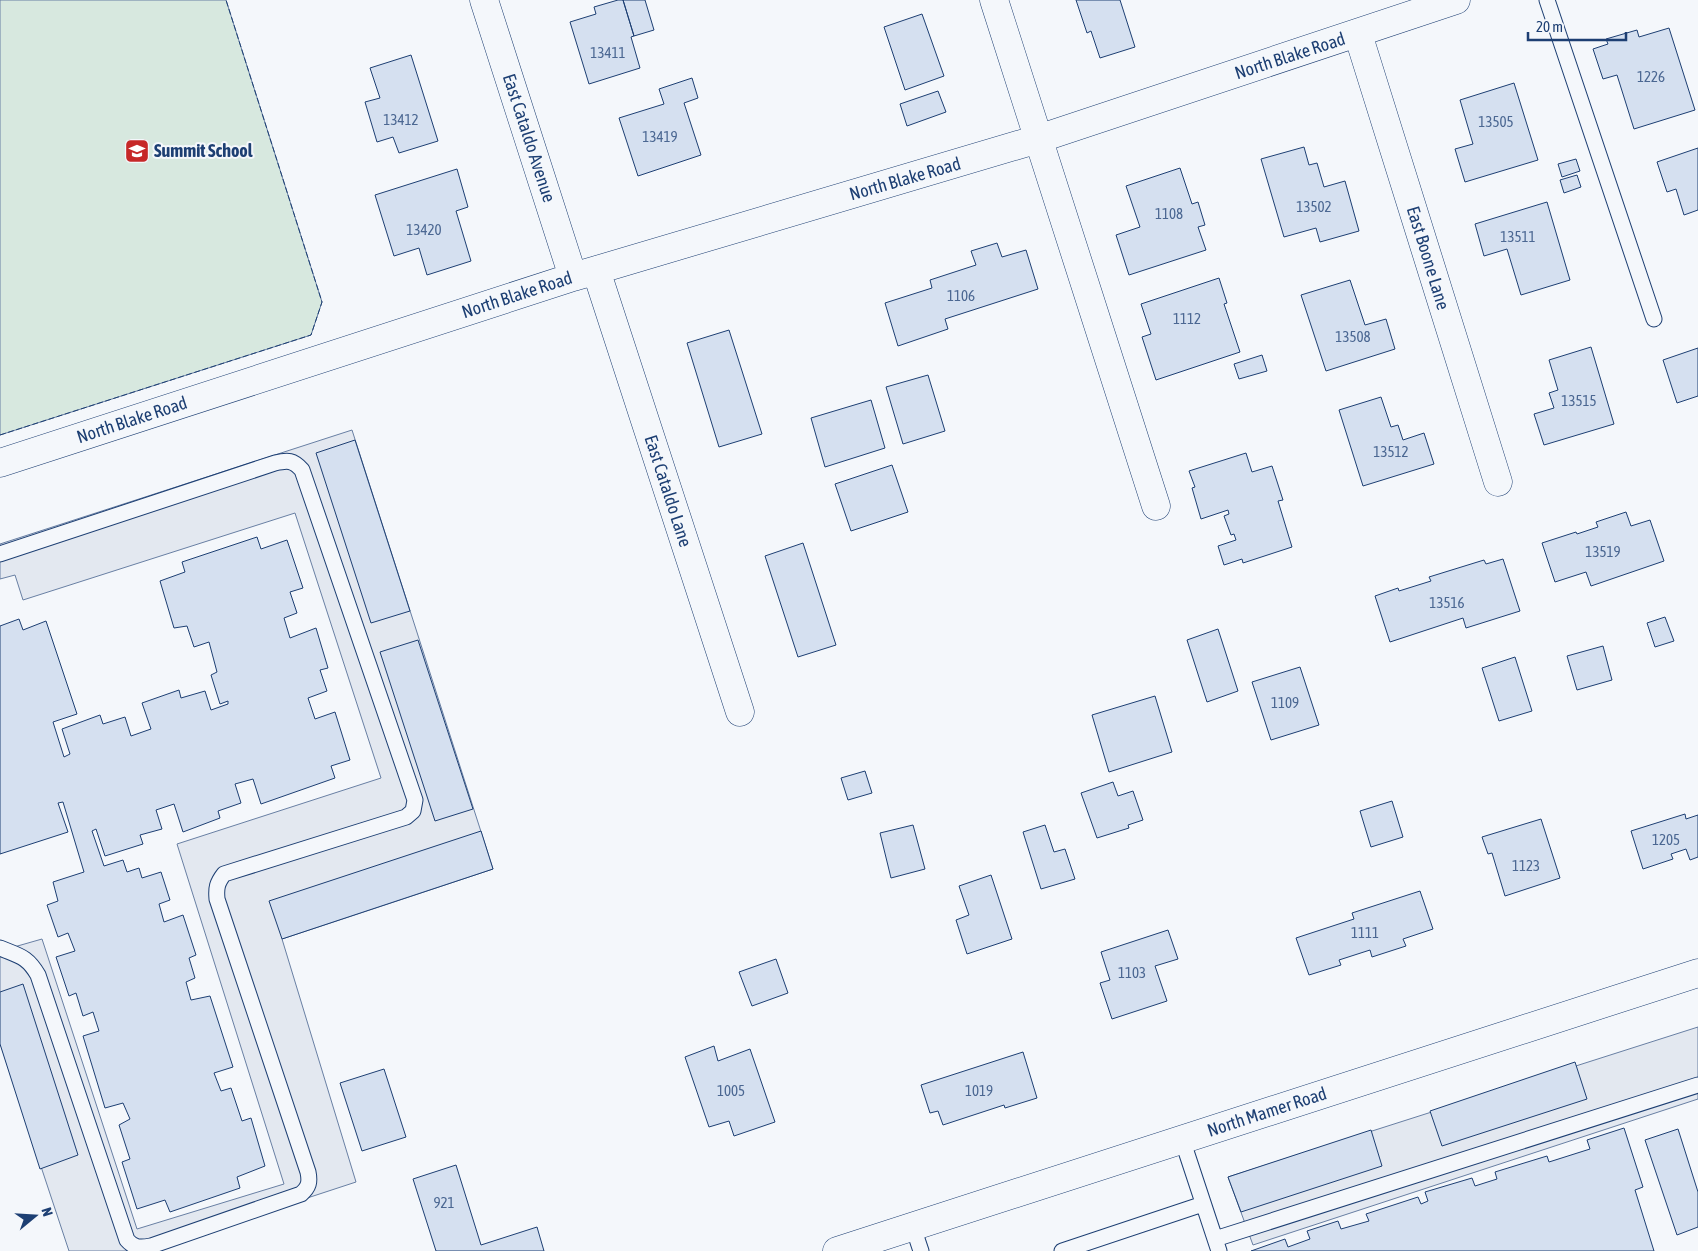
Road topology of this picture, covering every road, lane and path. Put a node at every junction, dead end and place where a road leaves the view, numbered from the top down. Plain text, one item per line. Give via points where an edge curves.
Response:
1 (484, 0) edge
2 (994, 0) edge
3 (1456, 0) edge
4 (1546, 0) edge
5 (1358, 34) junction
6 (1038, 140) junction
7 (585, 273) junction
8 (1654, 319) dead end
9 (0, 463) edge
10 (1498, 482) dead end
11 (1156, 506) dead end
12 (0, 554) edge
13 (740, 712) dead end
14 (0, 948) edge
15 (1698, 973) edge
16 (1698, 1084) edge
17 (1182, 1140) junction
18 (1203, 1204) junction
19 (917, 1239) edge
20 (1217, 1245) edge
21 (837, 1251) edge
22 (1062, 1251) edge

1 - 7 street, East Cataldo Avenue
2 - 6 street
3 - 5 street, North Blake Road
4 - 8 lane
5 - 6 street, North Blake Road
5 - 10 street, East Boone Lane
6 - 7 street, North Blake Road
6 - 11 street
7 - 9 street, North Blake Road
7 - 13 street, East Cataldo Lane
12 - 14 lane via 275,463 296,463 302,470 415,800 413,811 406,817 224,874 218,881 217,899 308,1172 308,1188 301,1194 151,1246 141,1248 132,1245 127,1240 38,975 25,958
15 - 17 street, North Mamer Road
16 - 20 lane
17 - 18 lane
17 - 19 street, North Mamer Road
18 - 20 lane
18 - 22 lane
19 - 21 street, North Mamer Road

